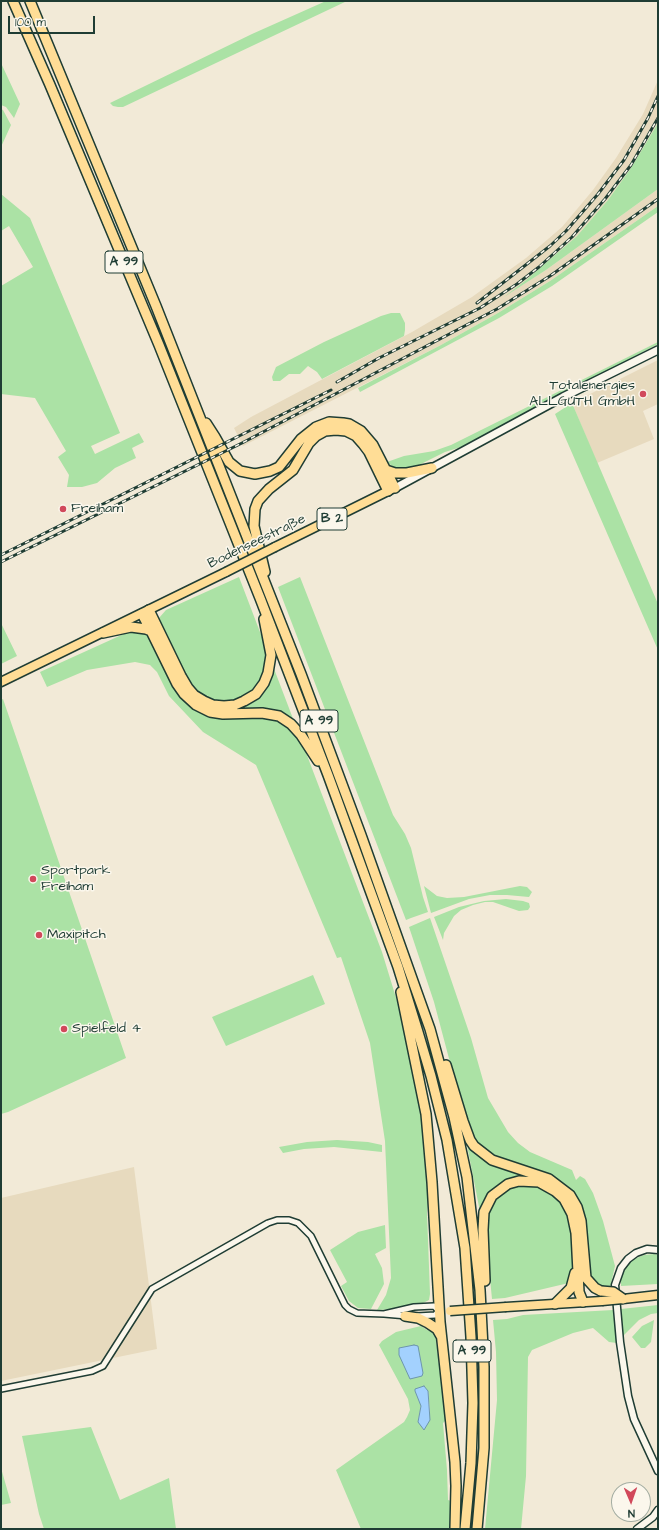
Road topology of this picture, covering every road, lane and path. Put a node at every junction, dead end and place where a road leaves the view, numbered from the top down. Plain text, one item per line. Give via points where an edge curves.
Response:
1 (13, 1) edge
2 (30, 1) edge
3 (658, 350) edge
4 (197, 410) junction
5 (376, 457) junction
6 (432, 468) junction
7 (383, 472) junction
8 (392, 489) junction
9 (260, 598) junction
10 (274, 608) junction
11 (145, 612) junction
12 (153, 631) junction
13 (103, 633) junction
14 (162, 645) junction
15 (1, 682) edge
16 (328, 775) junction
17 (398, 967) junction
18 (430, 1029) junction
19 (658, 1250) edge
20 (577, 1264) junction
21 (586, 1278) junction
22 (658, 1295) edge
23 (627, 1299) junction
24 (583, 1302) junction
25 (555, 1304) junction
26 (439, 1311) junction
27 (403, 1314) junction
28 (482, 1314) junction
29 (441, 1336) junction
30 (1, 1389) edge
31 (658, 1471) edge
32 (658, 1510) edge
33 (455, 1529) edge
34 (465, 1529) edge
35 (477, 1529) edge
36 (637, 1529) edge

1 - 9 highway, A 99 via 159,345
2 - 4 highway, A 99
3 - 6 main road, Bodenseestraße
4 - 5 highway via 229,462 240,471 250,474 262,474 278,467 308,432 329,422 342,423 361,431 373,445
4 - 10 highway, A 99
5 - 7 highway
5 - 10 highway via 356,436 341,430 326,431 312,440 293,470 258,500 254,526
6 - 7 highway via 406,473
6 - 8 main road, Bodenseestraße
7 - 8 highway
8 - 11 main road, Bodenseestraße / B 2, bridge
9 - 14 highway via 270,650 270,666 256,694 244,701 235,705 213,705 194,695
9 - 16 highway, A 99
10 - 18 highway, A 99 via 351,807
11 - 12 highway
11 - 13 main road, Bodenseestraße / B 2
12 - 13 highway via 131,627
12 - 14 highway
13 - 15 main road, Bodenseestraße / B 2
14 - 16 highway via 177,684 196,705 210,712 224,714 262,713 279,716 301,735
16 - 17 highway, A 99
17 - 26 highway via 402,999 426,1114 432,1174
17 - 34 highway, A 99 via 440,1110 454,1175 465,1248 473,1396
18 - 21 highway via 445,1062 463,1121 474,1146 492,1160 549,1179 570,1195 581,1221
18 - 28 highway, A 99 via 468,1177
19 - 31 street via 642,1251 628,1259 621,1268 615,1285 628,1396 634,1419
20 - 24 highway via 579,1292
20 - 25 highway via 571,1288
20 - 28 highway via 576,1233 572,1214 564,1199 539,1182 519,1181 508,1184 492,1196 484,1212 486,1290
21 - 23 highway, bridge via 595,1288 613,1292
21 - 24 highway via 587,1291
22 - 23 main road
23 - 24 main road, bridge
24 - 25 main road
25 - 26 main road, bridge
26 - 27 street via 435,1315
26 - 27 street via 434,1306 414,1307
26 - 29 highway
27 - 29 highway via 430,1324
27 - 30 street via 356,1313 349,1310 311,1236 298,1223 277,1220 152,1289 103,1366 92,1371
28 - 35 highway, A 99 via 484,1448
29 - 33 highway via 455,1462
32 - 36 street

